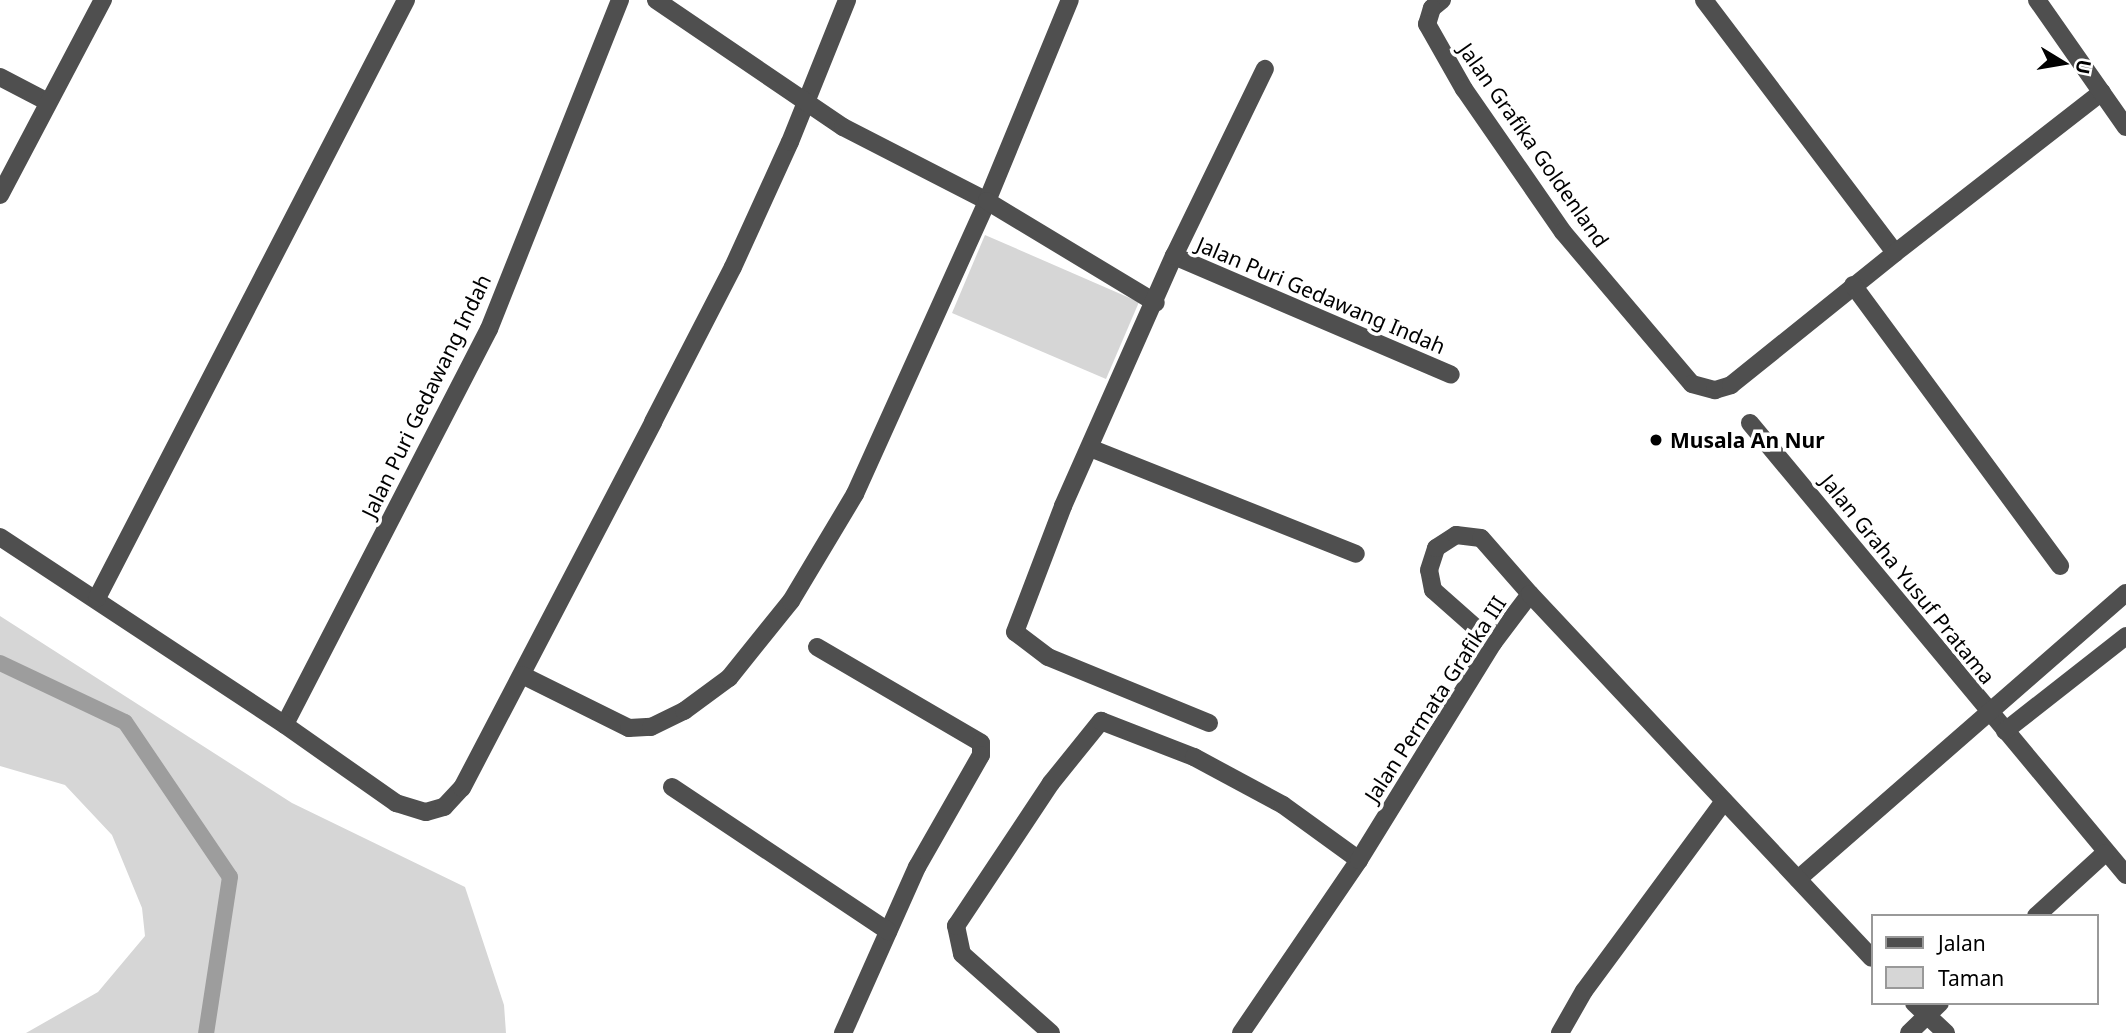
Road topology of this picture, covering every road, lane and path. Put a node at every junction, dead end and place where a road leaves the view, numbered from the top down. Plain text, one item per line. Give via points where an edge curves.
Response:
1 (103, 0) edge
2 (406, 0) edge
3 (620, 0) edge
4 (656, 0) edge
5 (847, 0) edge
6 (1070, 0) edge
7 (1442, 0) edge
8 (1704, 0) edge
9 (2037, 0) edge
10 (1265, 69) dead end
11 (0, 77) edge
12 (2102, 92) junction
13 (806, 100) junction
14 (48, 102) junction
15 (2126, 127) edge
16 (0, 195) edge
17 (987, 201) junction
18 (1895, 253) junction
19 (1174, 256) junction
20 (1853, 285) junction
21 (1156, 303) junction
22 (1451, 375) dead end
23 (1750, 423) dead end
24 (1090, 448) junction
25 (0, 537) edge
26 (1356, 554) dead end
27 (2060, 566) dead end
28 (2126, 593) edge
29 (1530, 594) junction
30 (97, 598) junction
31 (2126, 636) edge
32 (1493, 643) junction
33 (817, 647) dead end
34 (522, 675) junction
35 (1988, 713) junction
36 (1209, 723) dead end
37 (285, 725) junction
38 (2005, 732) junction
39 (672, 787) dead end
40 (1724, 801) junction
41 (2105, 853) junction
42 (1359, 860) junction
43 (2126, 876) edge
44 (1798, 878) junction
45 (2038, 914) edge
46 (888, 931) junction
47 (1870, 956) edge
48 (1920, 1010) edge
49 (843, 1033) edge
50 (1051, 1033) edge
51 (1241, 1033) edge
52 (1560, 1033) edge
53 (1909, 1033) edge
54 (1946, 1033) edge

1 - 14 street
2 - 30 street
3 - 37 street, Jalan Puri Gedawang Indah via 489,329
4 - 13 street
5 - 13 street
6 - 17 street
7 - 20 street, Jalan Grafika Goldenland via 1432,8 1427,24 1464,89 1563,232 1692,384 1715,390 1731,385
8 - 18 street
9 - 12 street
10 - 19 street, Jalan Puri Gedawang Indah
11 - 14 street
12 - 15 street
12 - 18 street, Jalan Grafika Goldenland
13 - 17 street via 843,127
13 - 34 street via 733,267
14 - 16 street
17 - 21 street
17 - 34 street via 855,494 791,601 729,678 684,711 652,727 629,728
18 - 20 street, Jalan Grafika Goldenland
19 - 21 street, Jalan Puri Gedawang Indah
19 - 22 street, Jalan Puri Gedawang Indah
20 - 27 street
21 - 24 street, Jalan Puri Gedawang Indah
23 - 35 street, Jalan Graha Yusuf Pratama
24 - 26 street
24 - 36 street, Jalan Puri Gedawang Indah via 1015,632 1048,657
25 - 30 street
28 - 35 street
29 - 32 street, Jalan Permata Grafika III
29 - 32 street via 1480,538 1456,535 1436,548 1429,570 1433,590
29 - 40 street, Jalan Permata Grafika III
30 - 37 street
31 - 38 street
32 - 42 street, Jalan Permata Grafika III
33 - 46 street via 981,743 981,755 917,867
34 - 37 street via 462,788 444,807 426,812 396,803
35 - 38 street, Jalan Graha Yusuf Pratama
35 - 44 street
38 - 41 street, Jalan Graha Yusuf Pratama
39 - 46 street
40 - 44 street, Jalan Permata Grafika III
40 - 52 street via 1584,990
41 - 43 street, Jalan Graha Yusuf Pratama
41 - 45 street
42 - 50 street via 1283,805 1194,757 1101,721 1051,783 956,926 961,954
42 - 51 street, Jalan Permata Grafika III
44 - 47 street, Jalan Permata Grafika III
46 - 49 street
48 - 53 street
48 - 54 street

